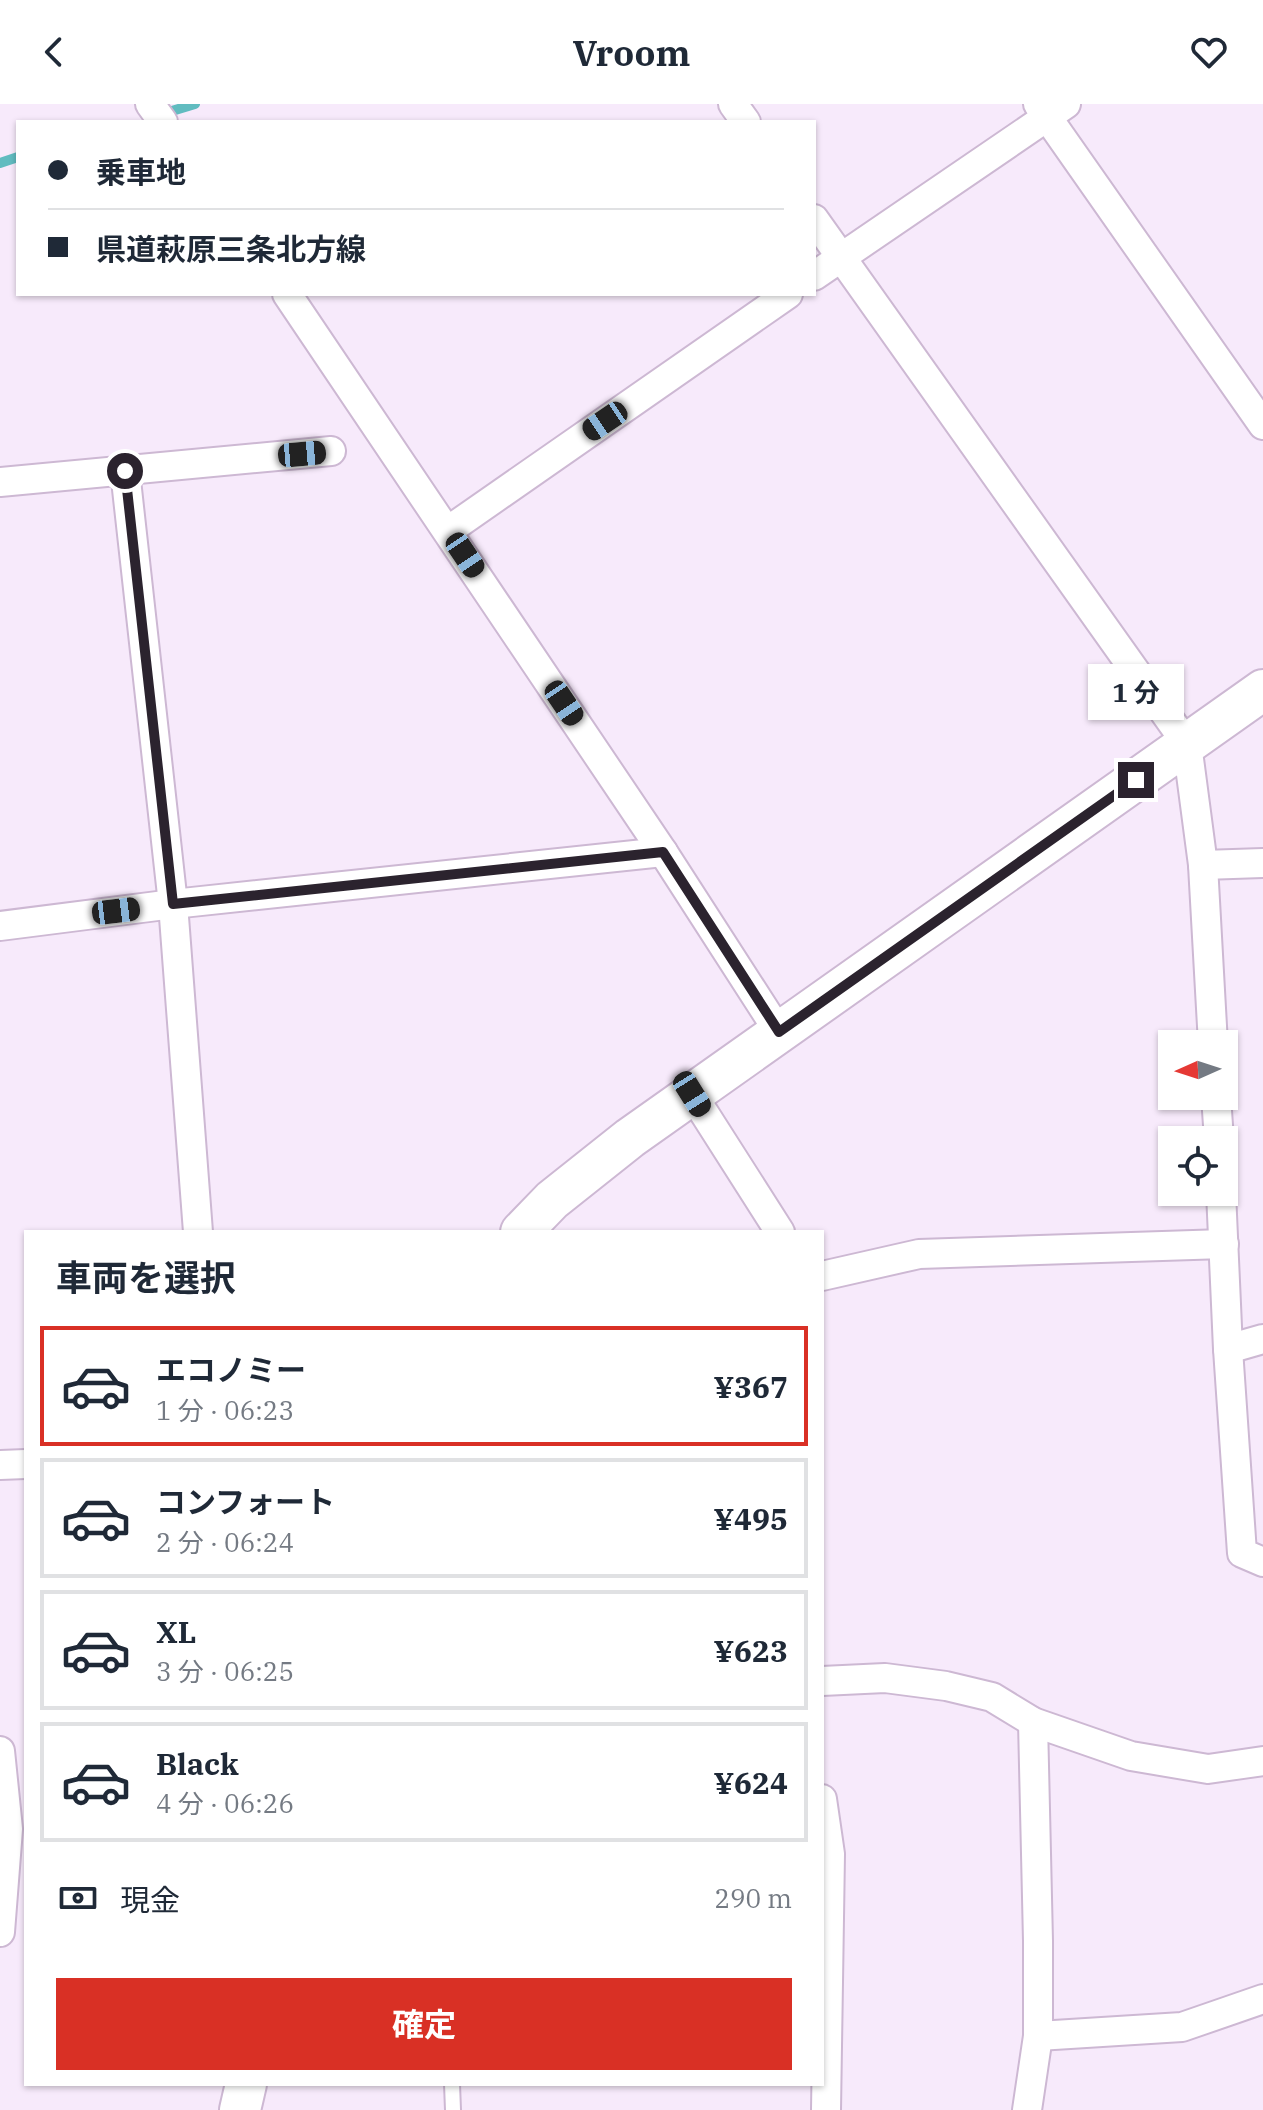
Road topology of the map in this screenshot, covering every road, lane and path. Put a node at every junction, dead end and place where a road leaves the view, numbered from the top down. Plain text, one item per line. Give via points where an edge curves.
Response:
1 (1050, 108) edge
2 (816, 222) edge
3 (841, 258) junction
4 (816, 275) edge
5 (288, 296) edge
6 (785, 296) edge
7 (1263, 425) edge
8 (331, 451) dead end
9 (125, 471) junction
10 (0, 482) edge
11 (449, 530) junction
12 (1263, 690) edge
13 (1187, 744) junction
14 (663, 852) junction
15 (1263, 863) edge
16 (1203, 865) junction
17 (173, 904) junction
18 (0, 926) edge
19 (1212, 1030) edge
20 (779, 1032) junction
21 (692, 1094) junction
22 (1222, 1206) edge
23 (198, 1230) edge
24 (523, 1230) edge
25 (779, 1230) edge
26 (1224, 1244) junction
27 (824, 1276) edge
28 (1263, 1339) edge
29 (1228, 1349) junction
30 (24, 1464) edge
31 (0, 1465) edge
32 (1263, 1562) edge
33 (824, 1681) edge
34 (1033, 1722) junction
35 (0, 1751) edge
36 (1263, 1761) edge
37 (824, 1813) edge
38 (4, 1829) edge
39 (0, 1932) edge
40 (1263, 1999) edge
41 (1038, 2036) junction
42 (246, 2086) edge
43 (452, 2086) edge
44 (240, 2110) edge
45 (453, 2110) edge
46 (825, 2110) edge
47 (1027, 2110) edge

1 - 3 street
1 - 7 street
2 - 3 street
3 - 4 street
3 - 13 street
5 - 11 street
6 - 11 street
8 - 9 street
9 - 10 street
9 - 17 street
11 - 14 street
12 - 13 main road
13 - 16 street
13 - 20 main road
14 - 17 street
14 - 20 street
15 - 16 street
16 - 19 street
17 - 18 street
17 - 23 street
20 - 21 main road
21 - 24 main road via 552,1200
21 - 25 street
22 - 26 street
26 - 27 street via 919,1254
26 - 29 street
28 - 29 street
29 - 32 street via 1242,1553
30 - 31 street
33 - 34 street via 885,1678 946,1686 992,1697
34 - 36 street via 1146,1759 1208,1769
34 - 41 street
35 - 38 street
37 - 46 street via 830,1854
38 - 39 street
40 - 41 street via 1182,2027
41 - 47 street
42 - 44 main road
43 - 45 lane

